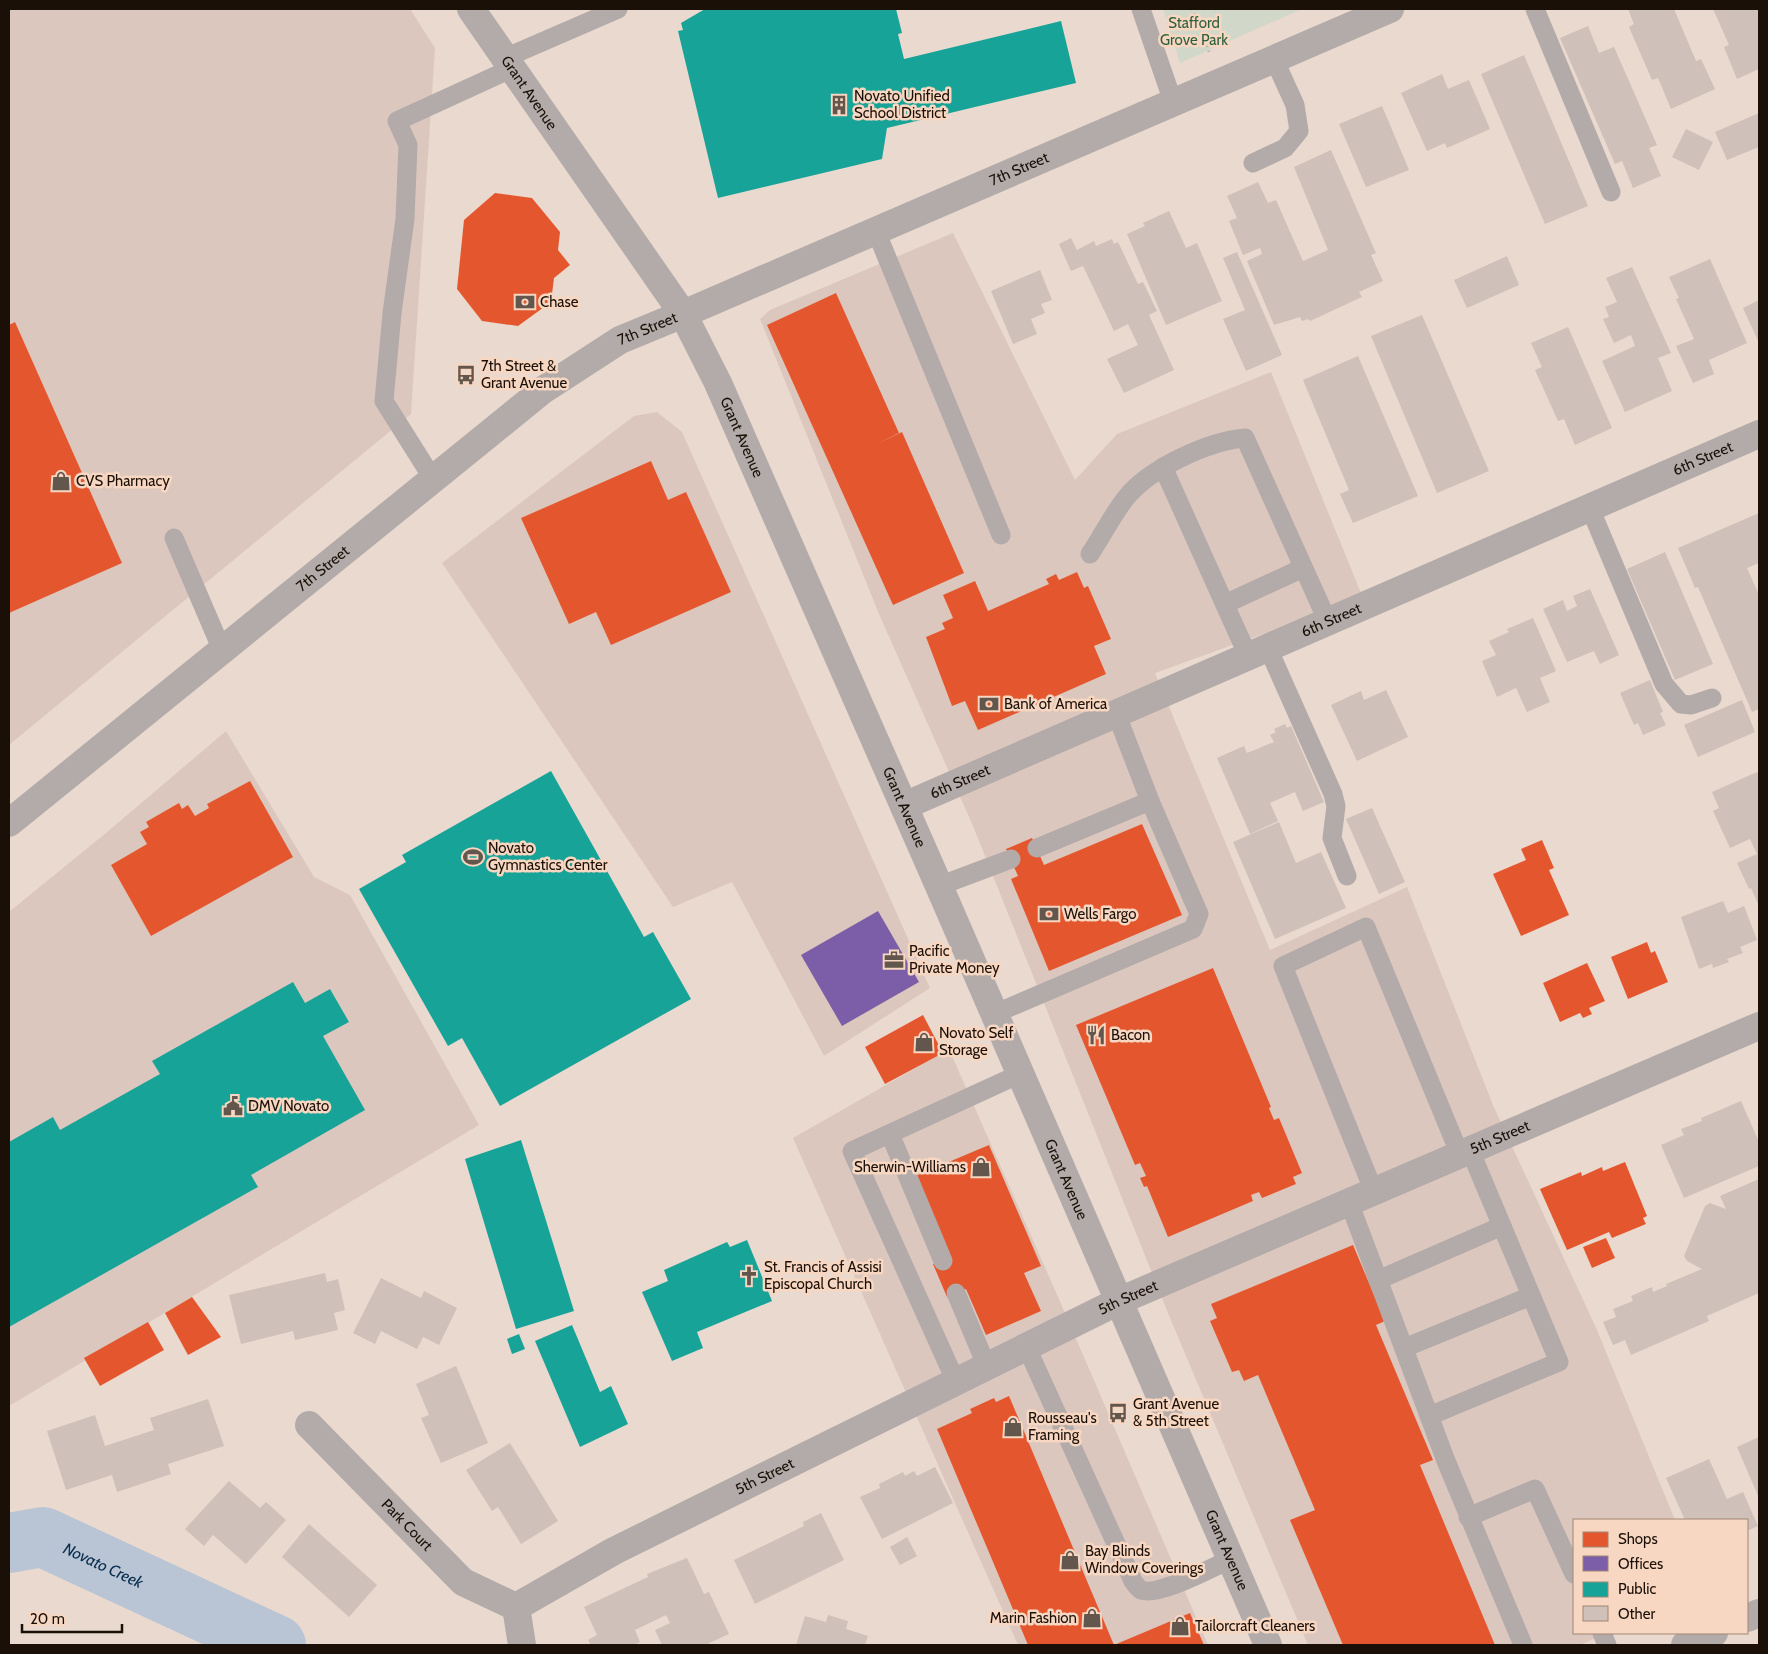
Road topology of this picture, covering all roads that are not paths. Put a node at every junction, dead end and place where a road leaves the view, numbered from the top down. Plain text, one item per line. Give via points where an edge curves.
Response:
1 (471, 9) edge
2 (618, 9) edge
3 (1141, 9) edge
4 (1390, 9) edge
5 (1536, 9) edge
6 (1274, 59) junction
7 (509, 63) junction
8 (1173, 102) junction
9 (1253, 162) dead end
10 (1611, 192) dead end
11 (876, 231) junction
12 (683, 314) junction
13 (1759, 434) edge
14 (1163, 466) junction
15 (433, 479) junction
16 (1590, 508) junction
17 (1000, 535) dead end
18 (174, 538) dead end
19 (1090, 554) dead end
20 (1303, 568) junction
21 (1225, 604) junction
22 (1328, 622) junction
23 (222, 650) junction
24 (1258, 652) junction
25 (1712, 698) dead end
26 (1116, 713) junction
27 (1150, 801) junction
28 (904, 806) junction
29 (9, 822) edge
30 (1037, 848) dead end
31 (1011, 859) dead end
32 (1347, 876) dead end
33 (939, 886) junction
34 (994, 1014) junction
35 (1759, 1026) edge
36 (1020, 1074) junction
37 (890, 1134) junction
38 (1465, 1153) junction
39 (1374, 1192) junction
40 (1349, 1202) junction
41 (1502, 1226) junction
42 (943, 1261) dead end
43 (1378, 1280) junction
44 (956, 1293) dead end
45 (1531, 1296) junction
46 (1119, 1301) junction
47 (1027, 1348) junction
48 (1404, 1348) junction
49 (987, 1367) junction
50 (956, 1382) junction
51 (1429, 1416) junction
52 (310, 1425) dead end
53 (1468, 1517) junction
54 (1231, 1559) junction
55 (1573, 1572) edge
56 (516, 1607) junction
57 (1712, 1634) edge
58 (522, 1645) edge
59 (1268, 1645) edge
60 (1523, 1645) edge
61 (1686, 1645) edge

1 - 7 street, Grant Avenue
2 - 7 lane
3 - 8 lane
4 - 6 street, 7th Street
5 - 10 lane
6 - 8 street, 7th Street
6 - 9 lane via 1295,105 1299,131 1284,148
7 - 12 street, Grant Avenue
7 - 15 lane via 397,120 408,145 405,210 384,402
8 - 11 street, 7th Street
11 - 12 street, 7th Street
11 - 17 lane
12 - 15 street, 7th Street via 620,340 543,390
12 - 28 street, Grant Avenue via 718,383
13 - 16 street, 6th Street
14 - 19 lane via 1126,498
14 - 20 lane via 1217,443 1245,438
14 - 21 lane
15 - 23 street, 7th Street
16 - 22 street, 6th Street
16 - 25 lane via 1664,684 1681,704 1691,705
18 - 23 lane
20 - 21 lane
20 - 22 lane
21 - 24 lane
22 - 24 street, 6th Street
23 - 29 street, 7th Street
24 - 26 street, 6th Street
24 - 32 lane via 1333,794 1336,806 1332,838
26 - 27 lane
26 - 28 street, 6th Street
27 - 30 lane
27 - 34 lane via 1199,914 1193,929
28 - 33 street, Grant Avenue
31 - 33 lane
33 - 34 street, Grant Avenue
34 - 36 street, Grant Avenue
35 - 38 street, 5th Street
36 - 37 lane
36 - 46 street, Grant Avenue
37 - 42 lane
37 - 50 lane via 852,1152
38 - 39 street, 5th Street
38 - 39 lane via 1366,928 1283,966
38 - 41 lane
39 - 40 street, 5th Street
40 - 43 lane
40 - 46 street, 5th Street
41 - 43 lane
41 - 45 lane
43 - 48 lane
44 - 49 lane
45 - 48 lane
45 - 51 lane via 1559,1362
46 - 47 street, 5th Street
46 - 54 street, Grant Avenue
47 - 49 street, 5th Street
47 - 54 lane via 1133,1581 1140,1589 1150,1591 1170,1586
48 - 51 lane
49 - 50 street, 5th Street
50 - 56 street, 5th Street via 614,1551
51 - 53 lane
52 - 56 street, Park Court via 463,1582
53 - 55 lane via 1535,1489
53 - 60 lane
54 - 59 street, Grant Avenue
56 - 58 street
57 - 61 street

